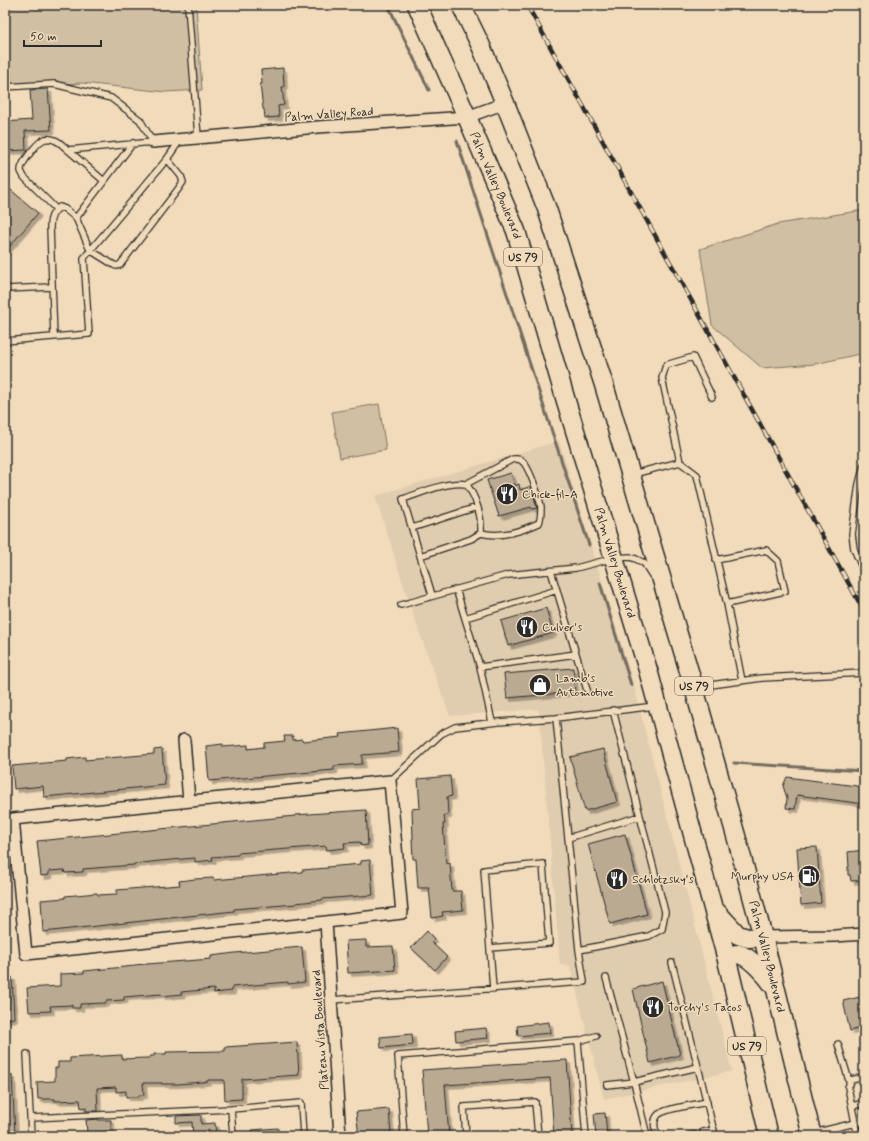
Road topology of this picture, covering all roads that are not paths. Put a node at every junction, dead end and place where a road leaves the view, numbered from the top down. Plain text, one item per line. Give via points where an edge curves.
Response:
1 (188, 5) edge
2 (417, 5) edge
3 (461, 5) edge
4 (5, 86) edge
5 (505, 103) junction
6 (467, 117) junction
7 (198, 137) junction
8 (181, 139) junction
9 (153, 142) junction
10 (132, 143) junction
11 (68, 150) junction
12 (167, 159) junction
13 (104, 181) junction
14 (56, 209) junction
15 (76, 218) junction
16 (90, 250) junction
17 (52, 287) junction
18 (5, 289) edge
19 (54, 337) junction
20 (5, 341) edge
21 (712, 397) dead end
22 (680, 462) junction
23 (864, 465) edge
24 (630, 474) junction
25 (466, 484) junction
26 (477, 507) junction
27 (412, 528) junction
28 (481, 533) junction
29 (420, 556) junction
30 (614, 558) junction
31 (716, 560) junction
32 (551, 571) junction
33 (864, 572) edge
34 (655, 583) dead end
35 (456, 589) junction
36 (556, 590) junction
37 (432, 595) junction
38 (727, 604) junction
39 (401, 605) dead end
40 (465, 618) junction
41 (576, 654) junction
42 (480, 667) junction
43 (864, 673) edge
44 (742, 681) junction
45 (694, 688) junction
46 (587, 690) dead end
47 (658, 706) junction
48 (613, 710) junction
49 (556, 718) junction
50 (492, 722) junction
51 (184, 740) dead end
52 (390, 781) junction
53 (716, 786) dead end
54 (189, 802) junction
55 (727, 803) junction
56 (640, 816) junction
57 (568, 838) junction
58 (712, 906) junction
59 (326, 922) junction
60 (864, 934) edge
61 (763, 937) junction
62 (490, 948) junction
63 (579, 950) junction
64 (726, 956) junction
65 (672, 963) dead end
66 (606, 978) dead end
67 (493, 989) junction
68 (776, 990) junction
69 (331, 1000) junction
70 (596, 1036) dead end
71 (578, 1041) junction
72 (838, 1044) dead end
73 (27, 1054) dead end
74 (698, 1067) junction
75 (864, 1077) edge
76 (634, 1082) junction
77 (850, 1084) junction
78 (607, 1085) dead end
79 (707, 1102) junction
80 (864, 1103) edge
81 (852, 1106) junction
82 (231, 1109) junction
83 (31, 1118) junction
84 (855, 1123) junction
85 (714, 1130) junction
86 (704, 1132) dead end
87 (812, 1135) edge
88 (31, 1136) edge
89 (233, 1136) edge
90 (303, 1136) edge
91 (340, 1136) edge
92 (404, 1136) edge
93 (466, 1136) edge
94 (538, 1136) edge
95 (586, 1136) edge
96 (647, 1136) edge
97 (659, 1136) edge
98 (716, 1136) edge
99 (769, 1136) edge
100 (858, 1136) edge

1 - 7 lane
2 - 6 highway, Palm Valley Boulevard / US 79
3 - 5 highway, Palm Valley Boulevard / US 79
4 - 9 lane via 54,84 111,98 140,120
5 - 6 street, Palm Valley Road
5 - 24 highway, Palm Valley Boulevard / US 79 via 547,208
6 - 7 street, Palm Valley Road
6 - 30 highway, Palm Valley Boulevard / US 79 via 516,232
7 - 8 street, Palm Valley Road
8 - 9 street, Palm Valley Road
8 - 12 lane
9 - 10 lane
10 - 11 lane
10 - 13 lane
11 - 13 lane
11 - 14 lane via 53,139 47,138 39,143 22,166 24,177
12 - 16 lane
12 - 16 lane via 183,182 120,265 114,266
13 - 15 lane
14 - 15 lane via 65,209
14 - 17 lane via 50,227
15 - 16 lane
16 - 19 lane via 84,258 88,334
17 - 18 lane
17 - 19 lane
19 - 20 lane
21 - 22 lane via 693,357 666,365 662,378
22 - 24 lane
22 - 31 lane via 696,475
23 - 33 lane via 852,534 854,549
24 - 45 highway, Palm Valley Boulevard / US 79
25 - 26 lane
25 - 27 lane via 445,486 402,499
25 - 28 lane via 514,459 520,459 531,475 541,506 539,523 504,535
26 - 27 lane
26 - 28 lane
27 - 29 lane
28 - 29 lane via 471,539
29 - 37 lane
30 - 32 lane via 576,568
30 - 34 lane via 630,557 644,563 653,575
30 - 47 highway, Palm Valley Boulevard / US 79
31 - 38 lane
31 - 38 lane via 766,550 778,560 785,591
32 - 35 lane via 508,575
32 - 36 lane
35 - 37 lane
35 - 40 lane
36 - 40 lane
36 - 41 lane
37 - 39 lane
38 - 44 lane
40 - 42 lane
41 - 42 lane
41 - 46 lane
42 - 50 lane
43 - 44 lane
44 - 45 lane
45 - 55 highway, Palm Valley Boulevard / US 79
47 - 48 lane
47 - 58 highway, Palm Valley Boulevard / US 79
48 - 49 lane
48 - 56 lane
49 - 50 lane
49 - 57 lane
50 - 52 lane via 454,727 441,734
51 - 54 street
52 - 54 street
52 - 59 street via 402,913
53 - 55 lane
54 - 59 street via 13,819 26,954
55 - 61 highway, Palm Valley Boulevard / US 79
56 - 57 lane
56 - 63 lane via 665,912 662,929 649,936
57 - 63 lane
58 - 61 highway via 738,935 748,938
58 - 64 highway, Palm Valley Boulevard / US 79
59 - 69 street, Plateau Vista Boulevard
60 - 61 street
61 - 68 highway, Palm Valley Boulevard / US 79
62 - 62 lane via 484,870 542,864 549,943
62 - 67 lane
63 - 67 lane via 584,982
64 - 68 highway via 738,954 749,960 768,977
64 - 99 highway, Palm Valley Boulevard / US 79
65 - 74 lane
66 - 76 lane
67 - 69 lane
68 - 87 highway, Palm Valley Boulevard / US 79
69 - 91 street, Plateau Vista Boulevard
70 - 71 lane
71 - 92 lane via 398,1056
71 - 95 lane
72 - 77 lane
73 - 83 lane
74 - 76 lane
74 - 79 lane
75 - 77 lane via 851,1080
76 - 78 lane
76 - 96 lane
77 - 81 lane via 848,1087
79 - 85 lane
79 - 97 lane via 662,1112 655,1120 654,1126
80 - 81 lane
81 - 84 lane
82 - 83 lane
82 - 89 lane
82 - 90 lane via 301,1103
83 - 88 lane
84 - 87 lane
84 - 100 lane
85 - 86 lane
85 - 98 lane
93 - 94 lane via 464,1107 536,1102

